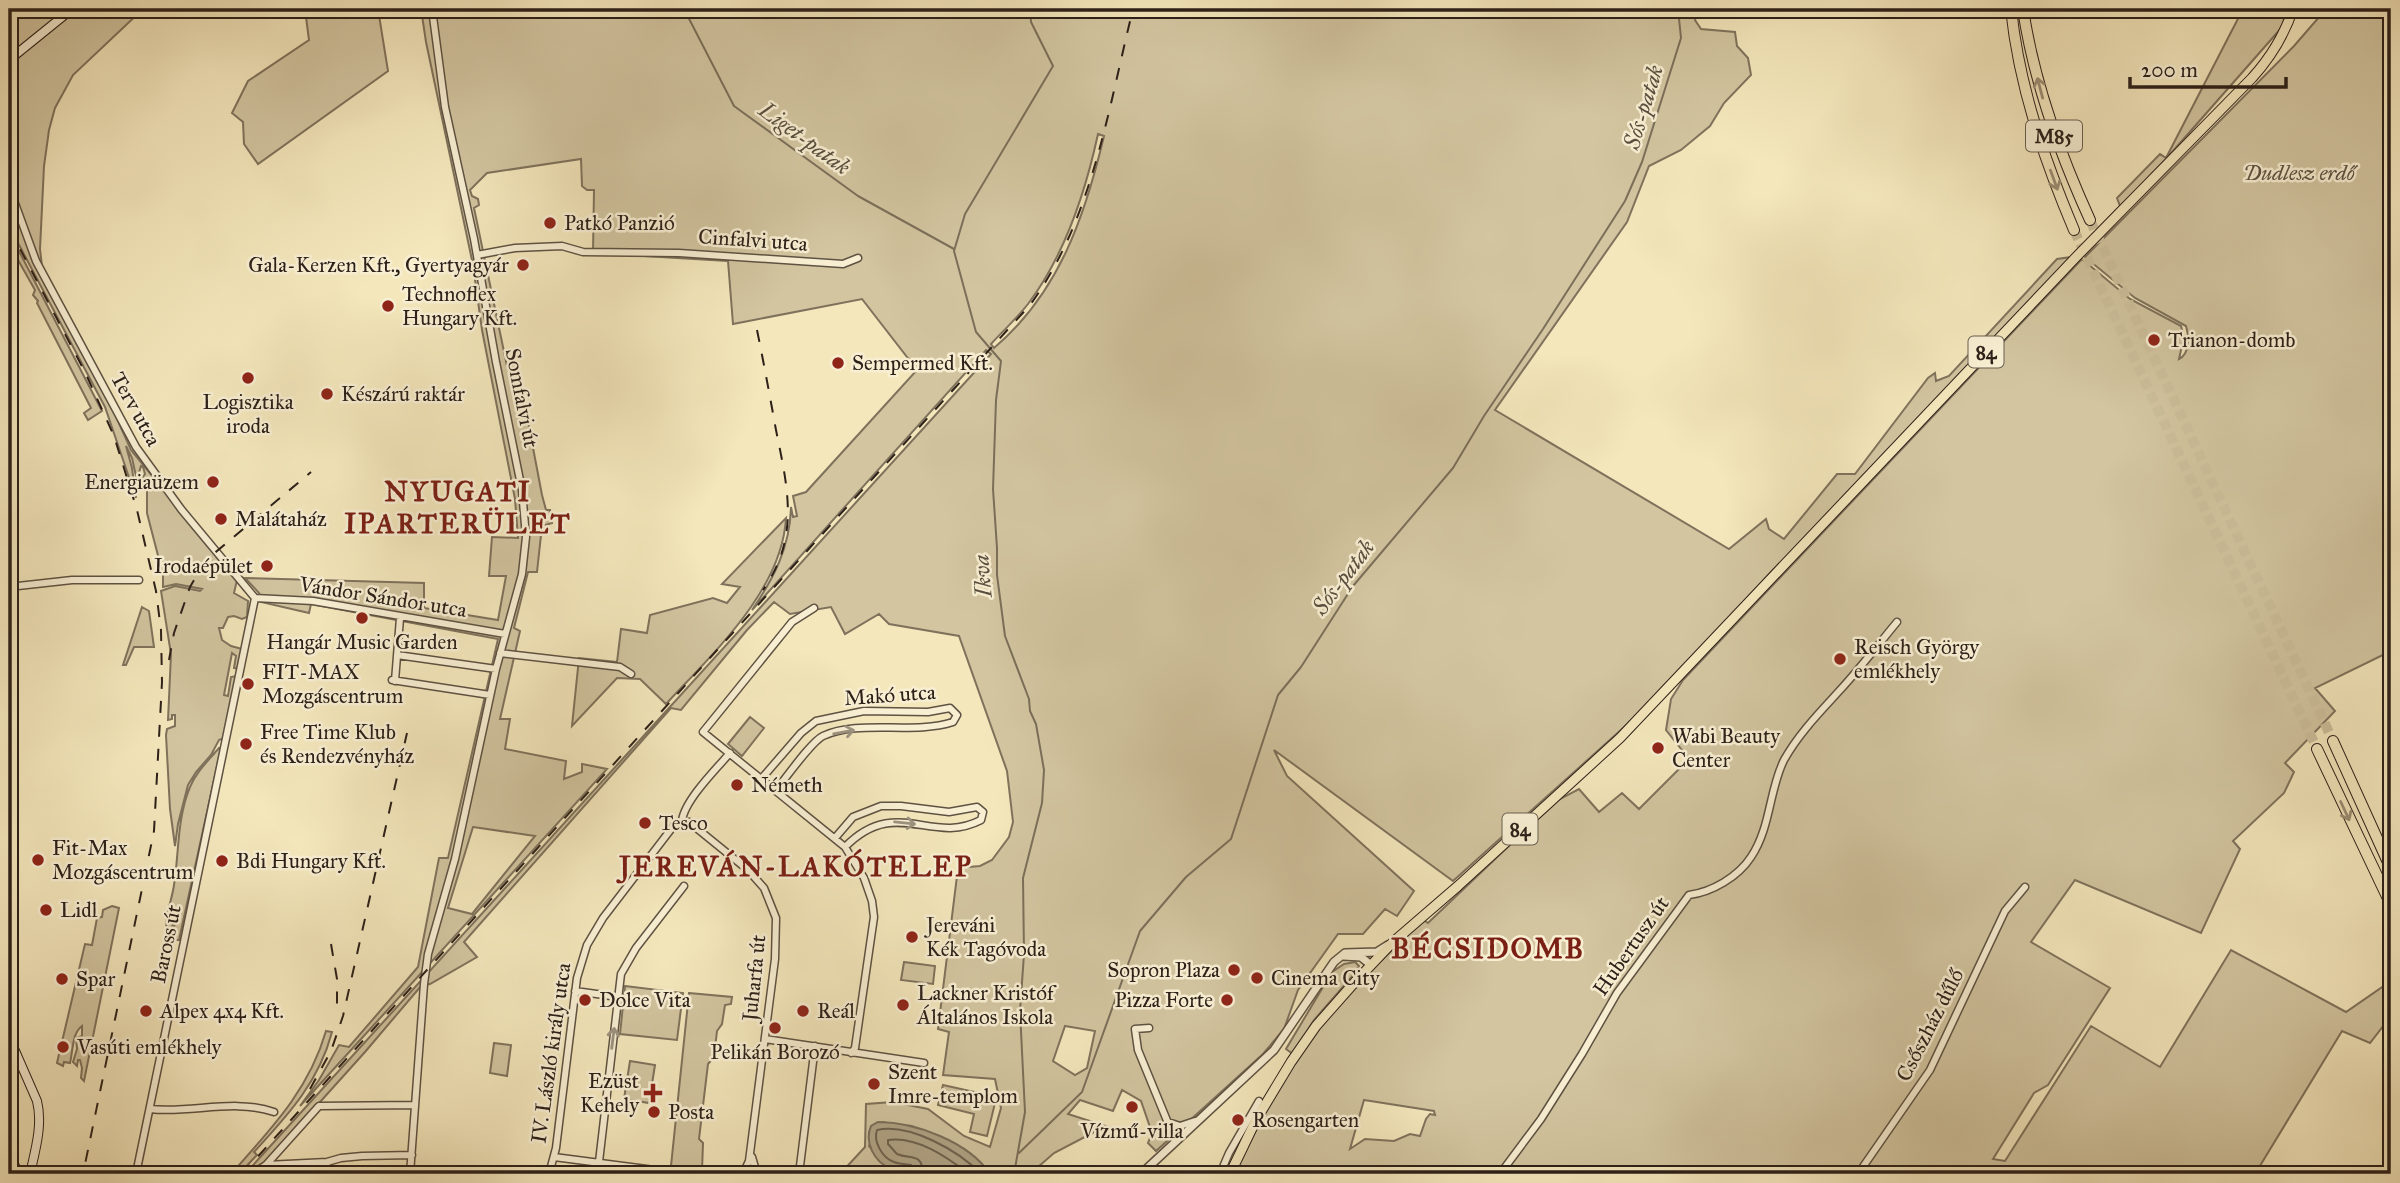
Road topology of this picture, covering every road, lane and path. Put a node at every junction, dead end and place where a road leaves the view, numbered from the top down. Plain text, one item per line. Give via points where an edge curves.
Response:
1 (72, 9) edge
2 (432, 9) edge
3 (2011, 9) edge
4 (2022, 9) edge
5 (2292, 9) edge
6 (9, 60) edge
7 (9, 187) edge
8 (2090, 220) tunnel mouth
9 (2074, 230) tunnel mouth
10 (477, 255) junction
11 (858, 258) dead end
12 (139, 580) dead end
13 (9, 587) edge
14 (255, 598) junction
15 (814, 608) dead end
16 (400, 618) junction
17 (1897, 622) dead end
18 (505, 634) junction
19 (500, 653) junction
20 (397, 654) junction
21 (496, 670) junction
22 (631, 674) dead end
23 (490, 695) junction
24 (2333, 741) tunnel mouth
25 (2316, 749) tunnel mouth
26 (730, 753) junction
27 (762, 778) junction
28 (776, 790) junction
29 (682, 821) junction
30 (835, 838) junction
31 (845, 847) junction
32 (2391, 869) edge
33 (684, 886) dead end
34 (2025, 887) dead end
35 (2391, 905) edge
36 (1392, 943) junction
37 (1360, 954) junction
38 (1371, 965) junction
39 (1357, 979) junction
40 (575, 992) junction
41 (618, 997) junction
42 (1149, 1028) dead end
43 (9, 1037) edge
44 (765, 1039) junction
45 (815, 1046) junction
46 (851, 1053) junction
47 (925, 1063) dead end
48 (1259, 1101) dead end
49 (415, 1105) junction
50 (150, 1109) junction
51 (274, 1112) dead end
52 (1196, 1121) junction
53 (1168, 1122) junction
54 (752, 1137) junction
55 (1175, 1140) junction
56 (9, 1154) edge
57 (412, 1155) junction
58 (554, 1157) junction
59 (327, 1162) junction
60 (599, 1163) junction
61 (266, 1165) junction
62 (744, 1173) edge
63 (756, 1173) edge
64 (20, 1174) edge
65 (30, 1174) edge
66 (136, 1174) edge
67 (253, 1174) edge
68 (328, 1174) edge
69 (410, 1174) edge
70 (549, 1174) edge
71 (685, 1174) edge
72 (799, 1174) edge
73 (1141, 1174) edge
74 (1220, 1174) edge
75 (1230, 1174) edge
76 (1500, 1174) edge
77 (1858, 1174) edge

1 - 6 main road
2 - 10 street, Somfalvi út via 445,107
3 -> 9 highway, M85 via 2039,136
8 -> 4 highway, M85 via 2039,89
5 - 36 main road, 84 via 2273,52 2252,78 2079,254 1667,691
7 - 14 street, Terv utca via 36,261 140,453
10 - 11 street, Cinfalvi utca via 562,246 583,252 843,264
10 - 18 street, Somfalvi út via 525,517 522,574
12 - 13 street via 72,580
14 - 16 street, Vándor Sándor utca via 313,601
14 - 50 street, Baross út
15 - 26 street via 792,622 703,732
16 - 18 street, Vándor Sándor utca
16 - 20 street
17 - 76 street, Hubertusz út via 1787,756 1751,858 1705,893 1689,895 1617,993 1541,1119
18 - 19 street, Somfalvi út
19 - 21 street, Somfalvi út
19 - 22 street via 620,667
20 - 21 street
20 - 23 street via 394,680
21 - 23 street, Somfalvi út
23 - 49 street, Somfalvi út via 425,972
24 - 32 highway
25 -> 35 highway
26 - 27 street
26 - 29 street, IV. László király utca via 690,803
27 - 28 street
28 -> 27 street, Makó utca via 822,737 862,729 937,727 953,722 957,715 950,708 874,710 816,721
28 - 30 street
29 - 40 street, IV. László király utca via 674,825 594,933 581,960
29 - 44 street, Juharfa út via 748,870 772,904 777,935
30 - 31 street
31 -> 30 street via 877,824 952,828 981,820 983,812 977,807 948,812 880,806 853,817
31 - 46 street via 867,886 874,917
33 - 41 street via 625,964
34 - 77 street, Csőszház dűlő via 2006,911 1930,1070
36 - 37 street
36 - 38 main road, 84
37 - 38 street
37 - 39 street via 1363,968
37 - 52 street via 1345,953 1339,958 1274,1049
38 - 39 main road, 84
39 - 75 main road, 84 via 1315,1026 1291,1062
40 - 41 street
40 - 58 street, IV. László király utca
60 -> 41 street
42 - 53 street via 1135,1029 1138,1050
43 - 65 main road via 40,1112
44 - 45 street
44 - 54 street, Juharfa út
45 - 46 street
45 - 72 street
46 - 47 street
48 - 74 street
49 - 57 street, Somfalvi út
49 - 61 street via 319,1106
50 - 51 street via 187,1111 222,1105
50 - 66 street, Baross út
52 - 53 street via 1180,1126
52 - 55 street
53 - 55 street
54 - 62 street, Juharfa út
54 - 63 street, Juharfa út
55 - 73 street
56 - 64 street
57 - 59 street
57 - 69 street, Somfalvi út
58 - 60 street
58 - 70 street, IV. László király utca
59 - 61 street
59 - 68 street
60 - 71 street
61 - 67 street
62 - 63 street

